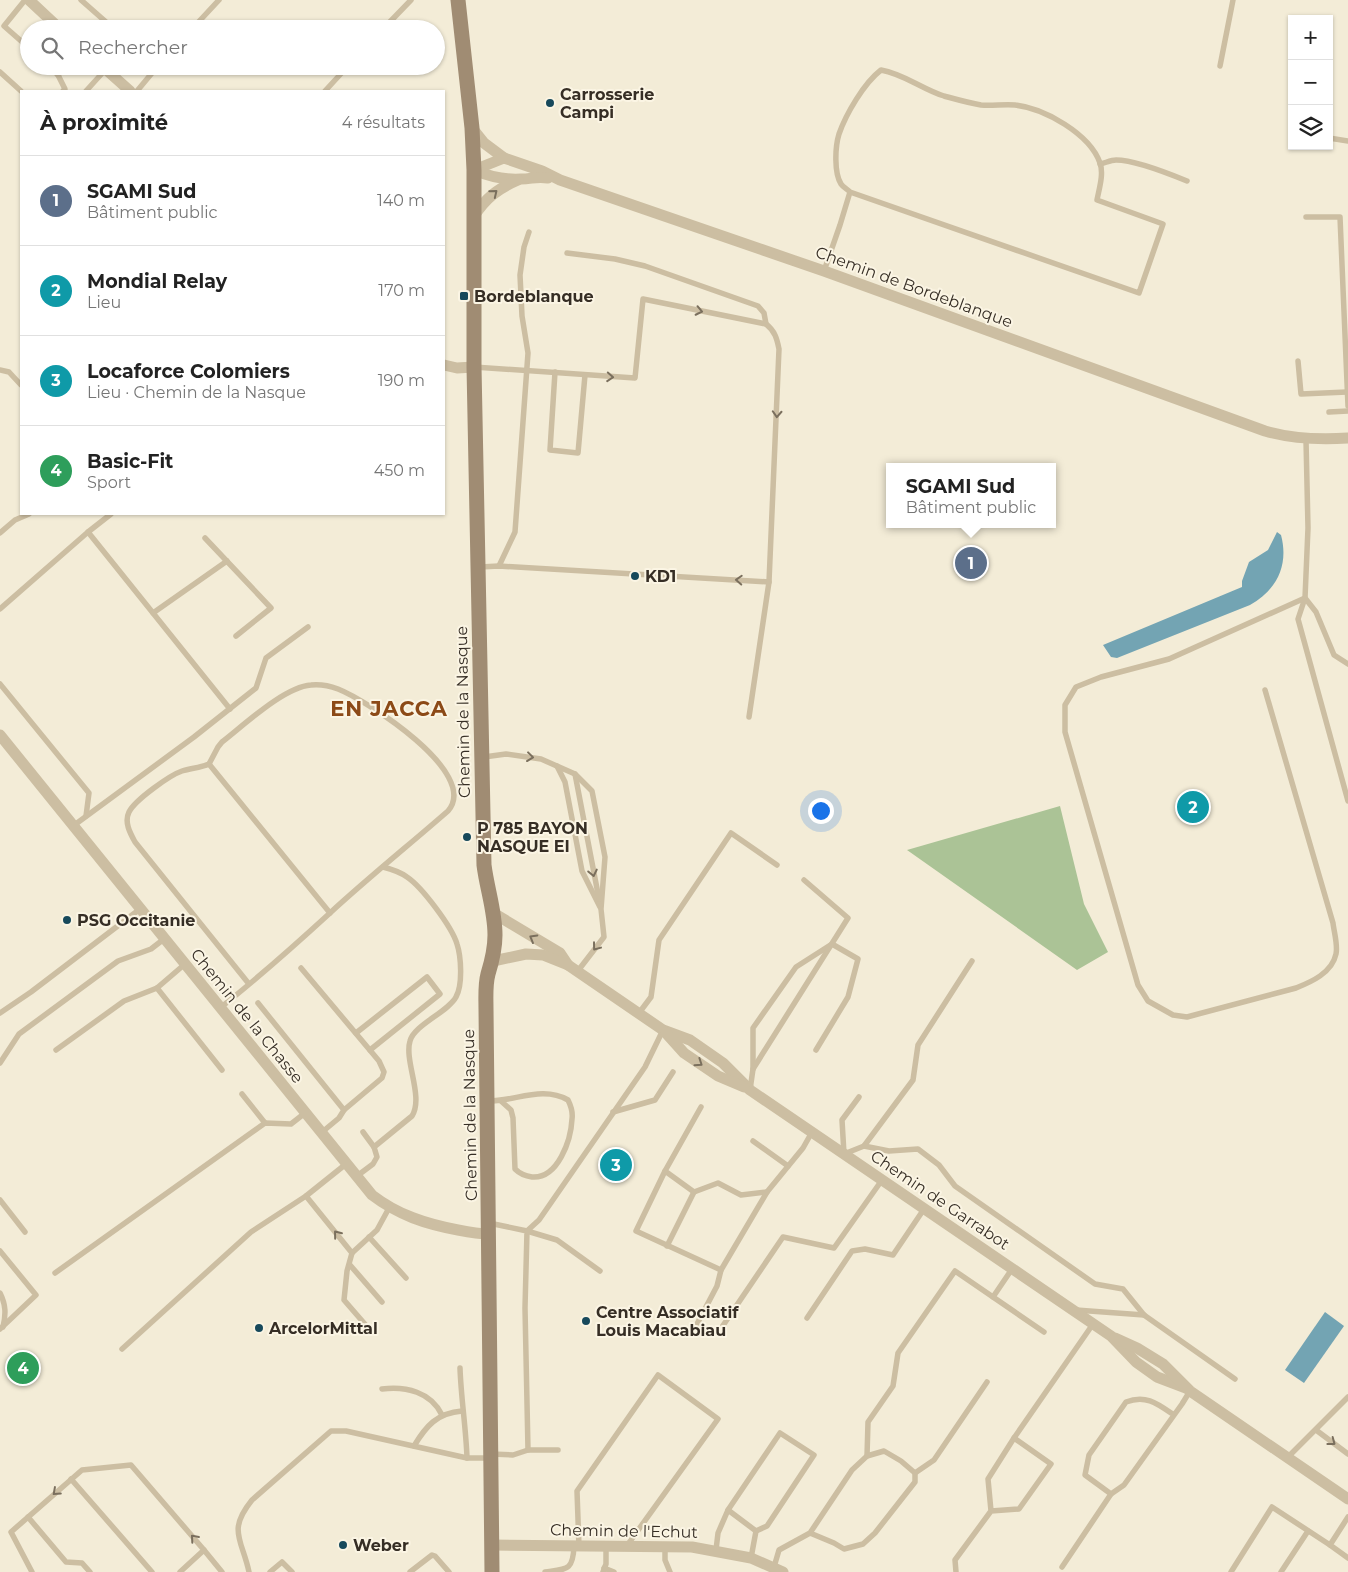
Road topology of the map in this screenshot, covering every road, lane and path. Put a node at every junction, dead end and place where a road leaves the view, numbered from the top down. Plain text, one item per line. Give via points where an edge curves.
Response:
1 (25, 0) edge
2 (29, 0) edge
3 (81, 0) edge
4 (219, 0) edge
5 (411, 0) edge
6 (458, 0) edge
7 (1233, 0) edge
8 (50, 20) edge
9 (104, 20) edge
10 (200, 20) edge
11 (392, 20) edge
12 (20, 40) edge
13 (1220, 66) dead end
14 (0, 72) edge
15 (58, 75) edge
16 (99, 75) edge
17 (112, 75) edge
18 (150, 75) edge
19 (340, 75) edge
20 (20, 90) edge
21 (64, 90) edge
22 (87, 90) edge
23 (129, 90) edge
24 (138, 90) edge
25 (326, 90) edge
26 (472, 128) junction
27 (1333, 139) edge
28 (1348, 141) edge
29 (504, 158) junction
30 (1100, 164) junction
31 (474, 170) junction
32 (521, 179) junction
33 (560, 180) junction
34 (1188, 181) dead end
35 (850, 192) junction
36 (474, 216) junction
37 (1306, 217) dead end
38 (530, 232) dead end
39 (567, 253) dead end
40 (824, 272) junction
41 (766, 324) junction
42 (1298, 361) dead end
43 (445, 365) edge
44 (474, 367) junction
45 (0, 370) edge
46 (527, 370) junction
47 (554, 372) junction
48 (585, 375) junction
49 (20, 384) edge
50 (1347, 392) junction
51 (1348, 406) edge
52 (1348, 411) edge
53 (1329, 412) dead end
54 (1348, 438) edge
55 (1306, 440) junction
56 (27, 515) edge
57 (110, 515) edge
58 (88, 532) junction
59 (0, 533) edge
60 (205, 538) dead end
61 (226, 561) junction
62 (499, 566) junction
63 (478, 567) junction
64 (769, 582) junction
65 (1305, 598) junction
66 (0, 609) edge
67 (153, 613) junction
68 (308, 628) dead end
69 (236, 636) dead end
70 (1348, 664) edge
71 (0, 684) edge
72 (1265, 690) dead end
73 (230, 709) junction
74 (749, 717) dead end
75 (0, 735) edge
76 (482, 758) junction
77 (209, 764) junction
78 (557, 766) junction
79 (575, 774) junction
80 (1348, 801) edge
81 (86, 816) junction
82 (73, 826) junction
83 (777, 865) dead end
84 (383, 867) junction
85 (804, 880) dead end
86 (140, 909) junction
87 (601, 909) junction
88 (330, 913) junction
89 (495, 914) junction
90 (164, 939) junction
91 (832, 944) junction
92 (493, 961) junction
93 (972, 961) dead end
94 (185, 964) junction
95 (301, 968) dead end
96 (573, 968) junction
97 (249, 984) junction
98 (157, 988) junction
99 (258, 1003) dead end
100 (220, 1008) junction
101 (1, 1011) edge
102 (639, 1013) junction
103 (663, 1030) junction
104 (356, 1033) junction
105 (56, 1050) dead end
106 (370, 1050) junction
107 (816, 1050) dead end
108 (0, 1063) edge
109 (753, 1069) junction
110 (222, 1070) dead end
111 (673, 1072) dead end
112 (750, 1090) junction
113 (242, 1094) dead end
114 (859, 1096) dead end
115 (494, 1101) junction
116 (702, 1107) dead end
117 (344, 1110) junction
118 (613, 1112) junction
119 (305, 1113) junction
120 (265, 1123) junction
121 (363, 1132) dead end
122 (812, 1132) junction
123 (321, 1133) junction
124 (753, 1141) dead end
125 (864, 1146) junction
126 (374, 1147) junction
127 (844, 1154) junction
128 (346, 1164) junction
129 (788, 1166) junction
130 (665, 1171) junction
131 (356, 1177) junction
132 (882, 1180) junction
133 (694, 1192) junction
134 (767, 1192) junction
135 (306, 1196) junction
136 (0, 1200) edge
137 (389, 1208) junction
138 (924, 1209) junction
139 (489, 1228) junction
140 (527, 1231) junction
141 (25, 1232) dead end
142 (369, 1237) junction
143 (668, 1246) junction
144 (0, 1250) edge
145 (352, 1253) junction
146 (350, 1265) junction
147 (1012, 1269) junction
148 (721, 1270) junction
149 (600, 1271) dead end
150 (55, 1273) dead end
151 (406, 1278) dead end
152 (0, 1293) edge
153 (993, 1297) junction
154 (382, 1302) dead end
155 (1072, 1310) junction
156 (1144, 1315) junction
157 (807, 1318) dead end
158 (698, 1324) dead end
159 (1092, 1324) junction
160 (722, 1327) dead end
161 (1, 1328) edge
162 (370, 1330) dead end
163 (1044, 1332) dead end
164 (122, 1349) dead end
165 (460, 1368) dead end
166 (1235, 1379) dead end
167 (987, 1382) dead end
168 (382, 1389) dead end
169 (1188, 1390) junction
170 (1348, 1397) edge
171 (462, 1411) junction
172 (442, 1415) junction
173 (1174, 1415) junction
174 (1316, 1430) junction
175 (1014, 1438) junction
176 (414, 1446) junction
177 (528, 1450) junction
178 (558, 1450) dead end
179 (1348, 1454) edge
180 (491, 1456) junction
181 (868, 1456) junction
182 (467, 1458) junction
183 (1287, 1458) junction
184 (915, 1473) junction
185 (71, 1479) junction
186 (1112, 1494) junction
187 (1348, 1499) edge
188 (728, 1510) junction
189 (991, 1511) junction
190 (28, 1517) junction
191 (1348, 1517) edge
192 (756, 1531) junction
193 (1308, 1531) junction
194 (810, 1533) junction
195 (492, 1545) junction
196 (1330, 1545) junction
197 (576, 1547) junction
198 (606, 1547) junction
199 (626, 1547) junction
200 (665, 1547) junction
201 (204, 1550) junction
202 (716, 1550) junction
203 (750, 1558) junction
204 (1348, 1558) edge
205 (1062, 1567) dead end
206 (604, 1570) edge
207 (778, 1570) edge
208 (32, 1572) edge
209 (90, 1572) edge
210 (152, 1572) edge
211 (180, 1572) edge
212 (222, 1572) edge
213 (249, 1572) edge
214 (270, 1572) edge
215 (292, 1572) edge
216 (410, 1572) edge
217 (449, 1572) edge
218 (492, 1572) edge
219 (546, 1572) edge
220 (614, 1572) edge
221 (670, 1572) edge
222 (956, 1572) edge
223 (1231, 1572) edge
224 (1281, 1572) edge

1 - 12 lane via 4,26
2 - 8 street
3 - 9 lane
4 - 10 lane
5 - 11 lane
6 - 26 street, Chemin de la Nasque
7 - 13 lane
14 - 20 lane
15 - 21 lane
16 - 22 lane
17 - 23 street
18 - 24 lane
19 - 25 lane
26 - 29 street, Chemin de Bordeblanque via 484,143
26 - 31 street, Chemin de la Nasque
27 - 28 lane
29 - 31 street
29 - 33 street, Chemin de Bordeblanque
30 - 34 lane via 1115,160 1127,162
30 - 35 lane via 1085,142 1068,126 1043,114 1016,105 979,104 942,95 894,72 881,70 871,77 839,135 836,166 841,183
30 - 35 lane via 1097,200 1163,224 1139,292
31 - 32 street
31 - 36 street, Chemin de la Nasque
32 - 33 street via 537,176
36 -> 32 street via 491,194
33 - 40 street, Chemin de Bordeblanque
35 - 40 lane
36 - 44 street, Chemin de la Nasque
37 - 50 lane via 1340,217
38 - 46 lane via 520,275
39 - 41 lane via 646,266 758,306
40 - 55 street, Chemin de Bordeblanque via 1265,431
48 -> 41 lane via 635,378 643,299
41 -> 64 lane via 776,336 779,349
42 - 50 lane via 1301,394
43 - 44 street
44 - 46 lane
44 - 63 street, Chemin de la Nasque
45 - 49 lane via 9,372
46 - 47 lane
46 - 62 lane via 515,532
47 - 48 lane
47 - 48 lane via 550,450 578,453
50 - 51 lane
52 - 53 lane
54 - 55 street, Chemin de Bordeblanque
55 - 65 lane via 1308,528
56 - 59 lane
57 - 58 lane
58 - 66 lane
58 - 67 lane
60 - 61 lane
61 - 67 lane
61 - 69 lane via 271,608
62 - 63 lane
64 -> 62 lane
63 - 76 street, Chemin de la Nasque
64 - 74 lane
65 - 70 lane via 1316,612 1334,655
65 - 72 lane via 1169,659 1076,687 1065,705 1065,732 1138,986 1148,1001 1173,1015 1187,1017 1296,988 1326,972 1336,954 1333,923
65 - 80 lane via 1298,619
67 - 73 lane
68 - 73 lane via 266,658 256,688
71 - 81 lane via 89,793
73 - 81 lane
75 - 82 street, Chemin de la Chasse
76 -> 78 lane via 506,754 541,759
76 - 89 street, Chemin de la Nasque via 484,866
77 - 84 lane via 222,742 287,693 303,686 320,685 351,695 423,745 446,773 453,792 448,811
77 - 88 lane
77 - 97 lane via 180,771 168,778 129,813 128,828 135,842
78 - 79 lane
78 - 87 lane via 565,782 582,871
79 -> 87 lane
79 - 87 lane via 592,791 603,848
81 - 82 lane
82 - 86 street, Chemin de la Chasse
83 - 102 lane via 731,833 659,940 650,997
84 - 88 lane
84 - 126 lane via 407,876 424,893 452,934 460,954 461,968 456,997 410,1040 415,1112
85 - 91 lane via 848,918
86 - 90 street, Chemin de la Chasse
86 - 101 lane
87 -> 96 lane via 604,936
88 - 97 lane
89 - 92 street, Chemin de la Nasque
96 -> 89 street, Chemin de Garrabot via 560,953
90 - 94 street, Chemin de la Chasse
90 - 108 lane via 151,949 118,961 19,1034
91 - 107 lane via 858,959 848,997
91 - 109 lane
91 - 109 lane via 796,967 753,1028
92 - 96 street, Chemin de Garrabot via 526,954 543,955
92 - 115 street, Chemin de la Nasque via 486,993
93 - 125 lane via 918,1045 913,1080
94 - 98 lane
94 - 100 street, Chemin de la Chasse
95 - 104 lane
96 - 102 street, Chemin de Garrabot
97 - 100 lane
98 - 105 lane via 124,1000
98 - 110 lane
99 - 117 lane
100 - 119 street, Chemin de la Chasse
102 - 103 street, Chemin de Garrabot
103 - 112 street, Chemin de Garrabot via 690,1040 723,1063
103 - 118 lane via 645,1067
104 - 106 lane
104 - 106 lane via 427,977 440,994
106 - 117 lane via 383,1067 384,1075
109 - 112 lane
111 - 118 lane via 655,1100
112 - 122 street, Chemin de Garrabot
113 - 120 lane
114 - 127 lane via 842,1120
115 - 115 lane via 511,1110 515,1169 529,1177 546,1176 557,1165 570,1133 573,1118 568,1100 561,1096 527,1094
115 - 139 street, Chemin de la Nasque
116 - 130 lane
117 - 123 lane
118 - 140 lane via 539,1220
119 - 120 lane via 291,1124
119 - 123 street, Chemin de la Chasse
120 - 150 lane
121 - 126 lane
122 - 127 street, Chemin de Garrabot
122 - 129 lane
123 - 128 street, Chemin de la Chasse
124 - 129 lane
125 - 127 lane
125 - 156 lane via 889,1151 918,1149 939,1165 955,1186 1095,1284 1123,1289
126 - 131 lane via 377,1154 375,1162
127 - 132 street, Chemin de Garrabot
128 - 131 street, Chemin de la Chasse
128 - 135 lane
129 - 134 lane
130 - 133 lane
130 - 143 lane via 636,1231
131 - 137 street, Chemin de la Chasse
132 - 138 street, Chemin de Garrabot
132 - 160 lane via 834,1248 783,1237
133 - 134 lane via 718,1183 741,1195
133 - 143 lane
134 - 148 lane
145 -> 135 lane
135 - 164 lane via 251,1232
136 - 141 lane
137 - 139 street, Chemin de la Chasse via 430,1225 480,1234
137 - 142 lane via 377,1230
138 - 147 street, Chemin de Garrabot
138 - 157 lane via 893,1255 865,1249 852,1251
139 - 140 lane
139 - 180 street, Chemin de la Nasque
140 - 149 lane via 557,1240
140 - 177 lane
142 - 145 lane
142 - 151 lane
143 - 148 lane
144 - 161 lane via 36,1295
145 - 146 lane
146 - 154 lane
146 - 162 lane via 344,1300
147 - 153 lane
147 - 155 street, Chemin de Garrabot
148 - 158 lane via 717,1286
152 - 161 lane via 6,1314
153 - 163 lane
153 - 181 lane via 955,1271 898,1353 893,1386 868,1422
155 - 156 lane
155 - 159 street, Chemin de Garrabot
156 - 166 lane
159 - 169 street, Chemin de Garrabot via 1111,1336 1136,1362 1157,1377
159 - 175 lane
165 - 171 lane
167 - 184 lane via 934,1460
168 - 172 lane via 406,1389 421,1394 433,1402
169 - 173 lane
169 - 183 street, Chemin de Garrabot
170 - 174 lane
171 - 172 lane
171 - 182 lane
172 - 176 lane via 424,1430
173 - 186 lane via 1124,1485
173 - 186 lane via 1152,1400 1143,1398 1126,1402 1089,1455 1085,1476
174 -> 179 lane
174 - 183 lane
175 - 189 lane via 988,1480
175 - 189 lane via 1051,1464 1019,1509
176 - 182 lane
176 - 213 lane via 346,1431 327,1433 245,1509 238,1538
177 - 178 lane
177 - 180 lane via 513,1455
180 - 182 lane
180 - 195 street, Chemin de la Nasque
181 - 184 lane via 884,1451
181 - 194 lane via 852,1470
183 - 187 street, Chemin de Garrabot
184 - 194 lane via 915,1482 863,1544 844,1549
185 -> 190 lane
201 -> 185 lane via 131,1465 82,1470
185 - 210 lane
186 - 205 lane
188 - 192 lane
188 - 192 lane via 780,1433 814,1455 767,1526
188 - 202 lane via 718,1533
189 - 222 lane via 955,1560
190 - 208 lane via 11,1532
190 - 209 lane via 66,1562 82,1563
191 - 196 lane
192 - 203 lane
193 - 196 lane
193 - 223 lane via 1272,1507
193 - 224 lane
194 - 207 lane via 779,1550
195 - 197 street, Chemin de l'Echut
195 - 218 street, Chemin de la Nasque
196 - 204 lane
197 - 198 street, Chemin de l'Echut
197 - 199 lane via 577,1491 658,1375 718,1420
197 - 219 lane via 571,1566
198 - 199 street, Chemin de l'Echut
198 - 206 lane
199 - 200 street, Chemin de l'Echut
200 - 202 street, Chemin de l'Echut
200 - 221 lane via 665,1560
201 - 211 lane
201 - 212 lane
202 - 203 street, Chemin de l'Echut
203 - 207 street, Chemin de l'Echut
206 - 220 lane
214 - 215 lane via 282,1562
216 - 217 lane via 432,1555

